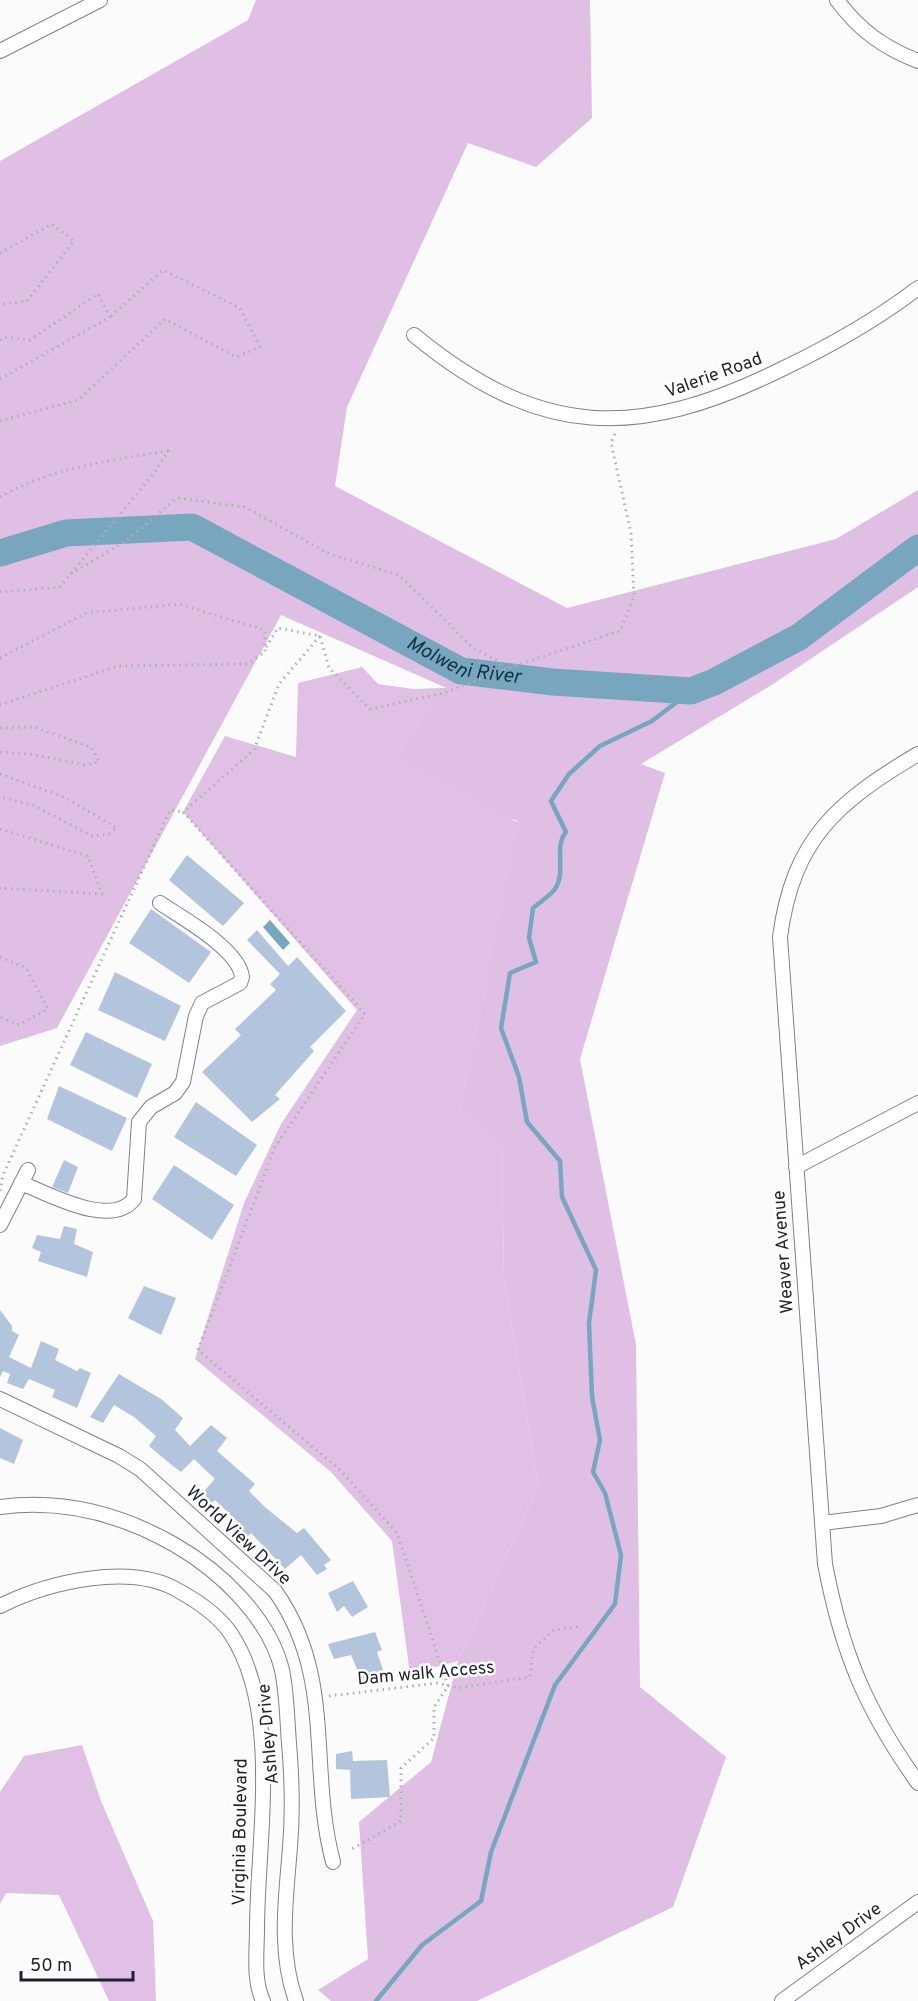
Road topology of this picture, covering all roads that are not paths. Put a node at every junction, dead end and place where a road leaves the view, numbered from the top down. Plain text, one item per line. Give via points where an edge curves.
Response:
1 (100, 0) edge
2 (837, 0) edge
3 (0, 51) edge
4 (918, 61) edge
5 (918, 288) edge
6 (414, 335) dead end
7 (918, 754) edge
8 (160, 903) dead end
9 (918, 1103) edge
10 (796, 1167) junction
11 (28, 1170) dead end
12 (21, 1184) junction
13 (0, 1225) edge
14 (0, 1399) edge
15 (918, 1505) edge
16 (0, 1507) edge
17 (822, 1523) junction
18 (0, 1606) edge
19 (918, 1783) edge
20 (333, 1862) dead end
21 (918, 1902) edge
22 (263, 2001) edge
23 (296, 2001) edge
24 (782, 2001) edge

1 - 3 street
2 - 4 street via 874,40
5 - 6 street, Valerie Road via 837,340 735,391 680,411 624,419 560,414 511,399 464,374
7 - 10 street, Weaver Avenue via 864,786 841,806 804,854 787,900 780,937
8 - 12 street via 210,937 233,958 242,977 240,983 202,1003 183,1082 175,1093 151,1107 139,1122 134,1199 124,1209 102,1212
9 - 10 street
10 - 17 street, Weaver Avenue
11 - 12 street
12 - 13 street
14 - 20 street, World View Drive via 140,1469 257,1573 291,1613 309,1660 315,1689 325,1830
15 - 17 street via 881,1516
16 - 23 street, Ashley Drive via 67,1506 126,1521 160,1537 202,1563 233,1590 271,1644 285,1692 292,1779 285,1922 287,1963
17 - 19 street, Weaver Avenue via 833,1605 851,1666 876,1720
18 - 22 street, Virginia Boulevard via 67,1583 105,1577 141,1578 162,1582 197,1601 231,1634 251,1674 264,1785 257,1893 257,1970
21 - 24 street, Ashley Drive

